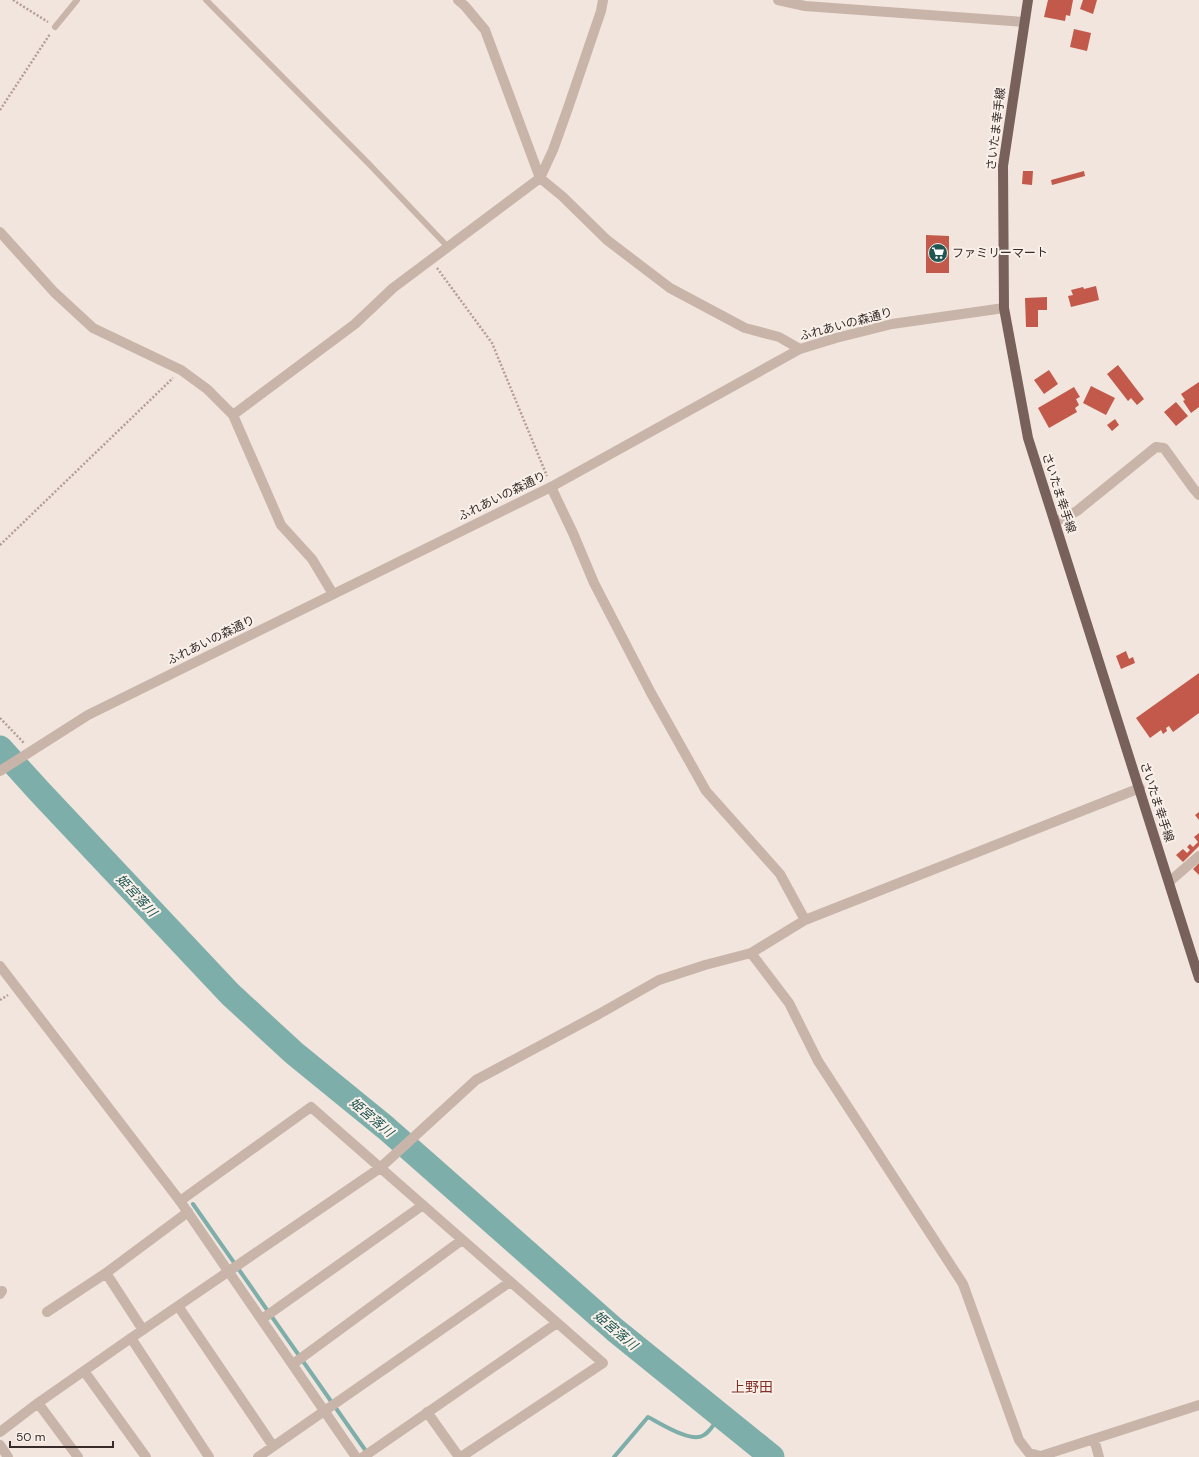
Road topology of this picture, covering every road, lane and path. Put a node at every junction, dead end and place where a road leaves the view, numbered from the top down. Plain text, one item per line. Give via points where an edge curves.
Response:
1 (13, 0) edge
2 (77, 0) edge
3 (206, 0) edge
4 (458, 0) edge
5 (603, 0) edge
6 (778, 0) edge
7 (1028, 0) edge
8 (1024, 22) junction
9 (55, 27) junction
10 (0, 110) edge
11 (540, 178) junction
12 (0, 232) edge
13 (448, 247) junction
14 (431, 259) junction
15 (1004, 308) junction
16 (800, 348) junction
17 (181, 370) junction
18 (233, 415) junction
19 (551, 487) junction
20 (1199, 495) edge
21 (1055, 522) junction
22 (0, 545) edge
23 (333, 594) junction
24 (0, 718) edge
25 (28, 752) junction
26 (2, 770) edge
27 (1140, 788) junction
28 (1199, 856) edge
29 (1169, 882) junction
30 (805, 920) junction
31 (751, 953) junction
32 (0, 966) edge
33 (1199, 978) edge
34 (383, 1164) junction
35 (180, 1201) junction
36 (423, 1206) junction
37 (188, 1212) junction
38 (462, 1240) junction
39 (229, 1271) junction
40 (106, 1273) junction
41 (510, 1282) junction
42 (178, 1306) junction
43 (47, 1312) dead end
44 (262, 1319) junction
45 (557, 1323) junction
46 (143, 1330) junction
47 (131, 1338) junction
48 (293, 1364) junction
49 (84, 1371) junction
50 (38, 1403) junction
51 (1199, 1405) edge
52 (325, 1410) junction
53 (427, 1412) junction
54 (0, 1432) edge
55 (1094, 1440) junction
56 (0, 1445) edge
57 (274, 1446) junction
58 (8, 1457) edge
59 (78, 1457) edge
60 (146, 1457) edge
61 (209, 1457) edge
62 (258, 1457) edge
63 (356, 1457) edge
64 (363, 1457) edge
65 (460, 1457) edge
66 (1099, 1457) edge

1 - 9 path
2 - 9 lane
3 - 13 lane
4 - 11 street via 485,30
5 - 11 street via 568,108
6 - 8 street via 805,6
7 - 8 main road, さいたま幸手線
8 - 15 main road, さいたま幸手線 via 1003,166
9 - 10 path
11 - 13 street
11 - 16 street via 607,240 670,288 745,328 778,337
12 - 17 street via 54,292 93,328
13 - 14 street
14 - 18 street via 394,288 355,324
14 - 19 path via 492,343
15 - 16 street, ふれあいの森通り via 892,324
15 - 21 main road, さいたま幸手線 via 1028,438
16 - 19 street, ふれあいの森通り
17 - 18 street via 207,389
17 - 22 path
18 - 23 street via 281,525 312,559
19 - 23 street, ふれあいの森通り
19 - 30 street via 594,583 706,791 780,874
20 - 21 street via 1164,448 1156,447 1077,511
21 - 27 main road, さいたま幸手線
23 - 25 street, ふれあいの森通り via 88,715
24 - 25 path
25 - 26 street, ふれあいの森通り
27 - 29 main road, さいたま幸手線
27 - 30 street
28 - 29 street
29 - 33 main road, さいたま幸手線
30 - 31 street
31 - 34 street via 659,980 476,1080
31 - 55 street via 789,1002 818,1061 964,1284 1019,1440 1029,1454 1042,1456
32 - 35 street
34 - 35 street via 310,1107
34 - 36 street
34 - 39 street
35 - 37 street
36 - 38 street
36 - 44 street
37 - 39 street
37 - 40 street
38 - 41 street
38 - 48 street
39 - 42 street
39 - 44 street
40 - 43 street
40 - 46 street
41 - 45 street
41 - 52 street
42 - 46 street
42 - 57 street
44 - 48 street
45 - 53 street
45 - 65 street via 603,1363
46 - 47 street
47 - 49 street
47 - 61 street
48 - 52 street
49 - 50 street
49 - 60 street
50 - 54 street
50 - 59 street
51 - 55 street
52 - 57 street
52 - 63 street
53 - 64 street
53 - 65 street
55 - 66 street
56 - 58 street
57 - 62 street

